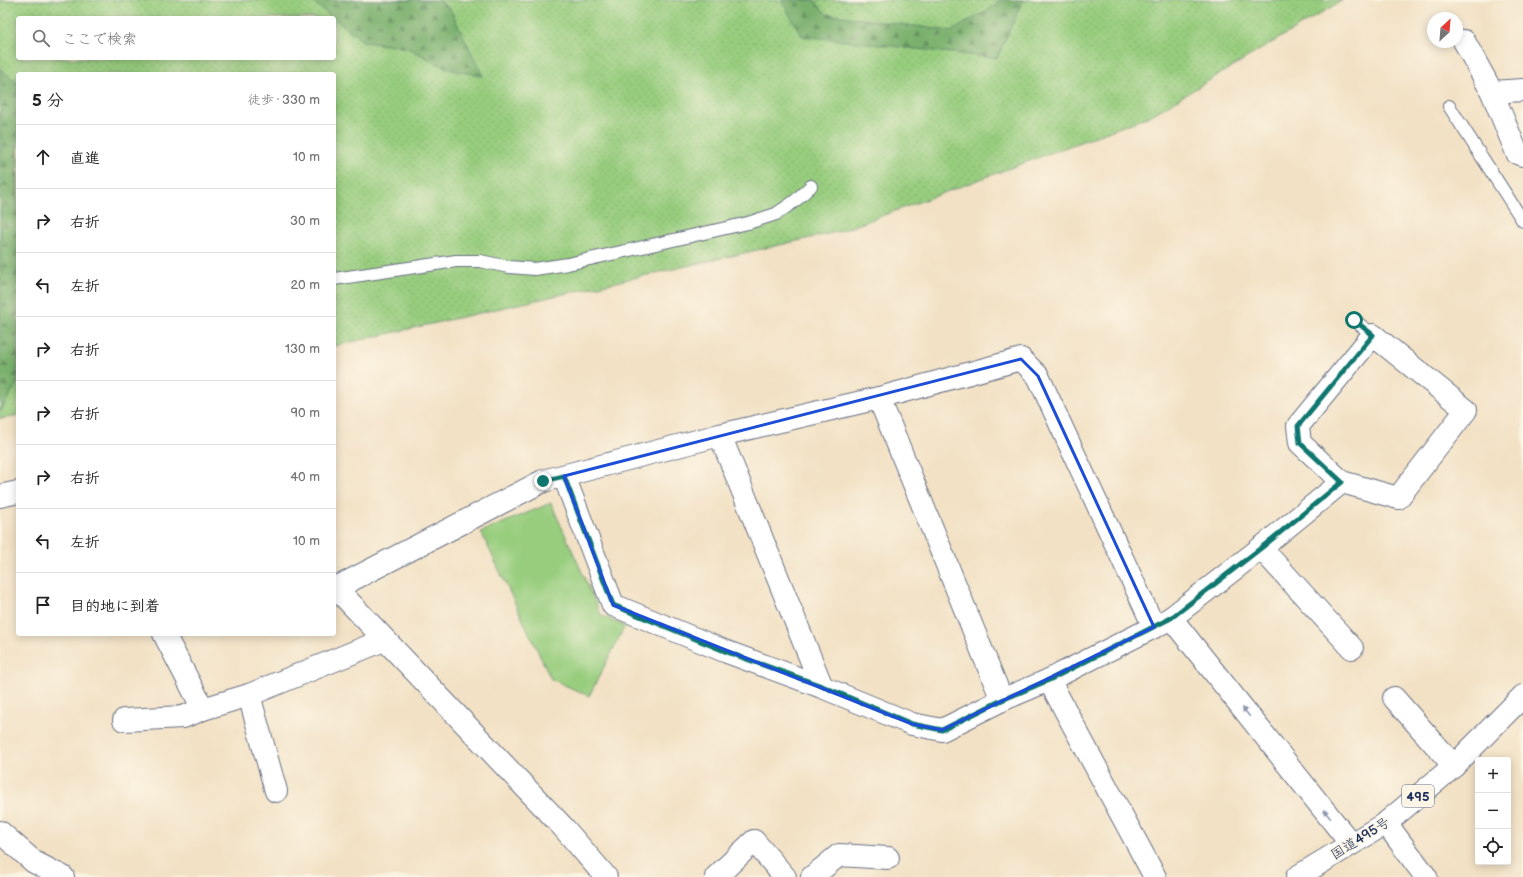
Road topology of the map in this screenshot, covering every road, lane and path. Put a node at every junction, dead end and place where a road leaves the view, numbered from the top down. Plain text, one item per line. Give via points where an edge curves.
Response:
1 (1464, 41) dead end
2 (1523, 90) edge
3 (1492, 92) junction
4 (1449, 106) dead end
5 (1523, 155) edge
6 (811, 186) dead end
7 (1523, 222) edge
8 (336, 280) edge
9 (1354, 320) dead end
10 (1373, 335) junction
11 (878, 398) junction
12 (720, 435) junction
13 (564, 476) junction
14 (1342, 482) junction
15 (16, 492) edge
16 (0, 496) edge
17 (1261, 548) junction
18 (336, 586) edge
19 (336, 588) edge
20 (1163, 623) junction
21 (165, 636) edge
22 (384, 640) junction
23 (1352, 648) dead end
24 (1049, 680) junction
25 (822, 686) junction
26 (249, 695) junction
27 (1523, 696) edge
28 (1394, 698) dead end
29 (1002, 700) junction
30 (203, 709) junction
31 (124, 720) dead end
32 (1454, 766) junction
33 (276, 791) dead end
34 (1386, 823) junction
35 (0, 832) edge
36 (1351, 844) junction
37 (888, 858) dead end
38 (63, 877) edge
39 (606, 877) edge
40 (716, 877) edge
41 (785, 877) edge
42 (812, 877) edge
43 (1155, 877) edge
44 (1297, 877) edge
45 (1426, 877) edge

1 - 3 main road
2 - 3 main road
3 - 5 main road via 1517,153
4 - 7 lane
6 - 8 lane via 776,214 748,223 568,264 535,269 480,261 456,261
9 - 10 lane
10 - 14 main road via 1298,426 1300,443
10 - 14 main road via 1466,410 1398,498
11 - 12 main road
11 - 20 main road via 1021,359 1038,376
11 - 29 main road
12 - 13 main road
12 - 25 main road
13 - 18 main road via 543,481
13 - 25 main road via 613,605 727,652
14 - 17 main road
15 - 16 main road
17 - 20 main road
17 - 23 main road
19 - 22 main road
20 - 24 main road
36 -> 20 main road
21 - 30 main road
22 - 26 main road
22 - 39 main road via 563,827
24 - 29 main road
24 - 43 main road
25 - 29 main road via 912,724 942,730
26 - 30 main road
26 - 33 main road
27 - 32 main road, 国道495号 / 495
28 - 32 main road
30 - 31 main road via 183,717
32 - 34 main road, 国道495号 / 495
34 - 36 main road, 国道495号 / 495
34 - 45 main road
35 - 38 main road via 34,862
36 - 44 main road, 国道495号 / 495
37 - 42 main road via 839,855
40 - 41 main road via 754,841

